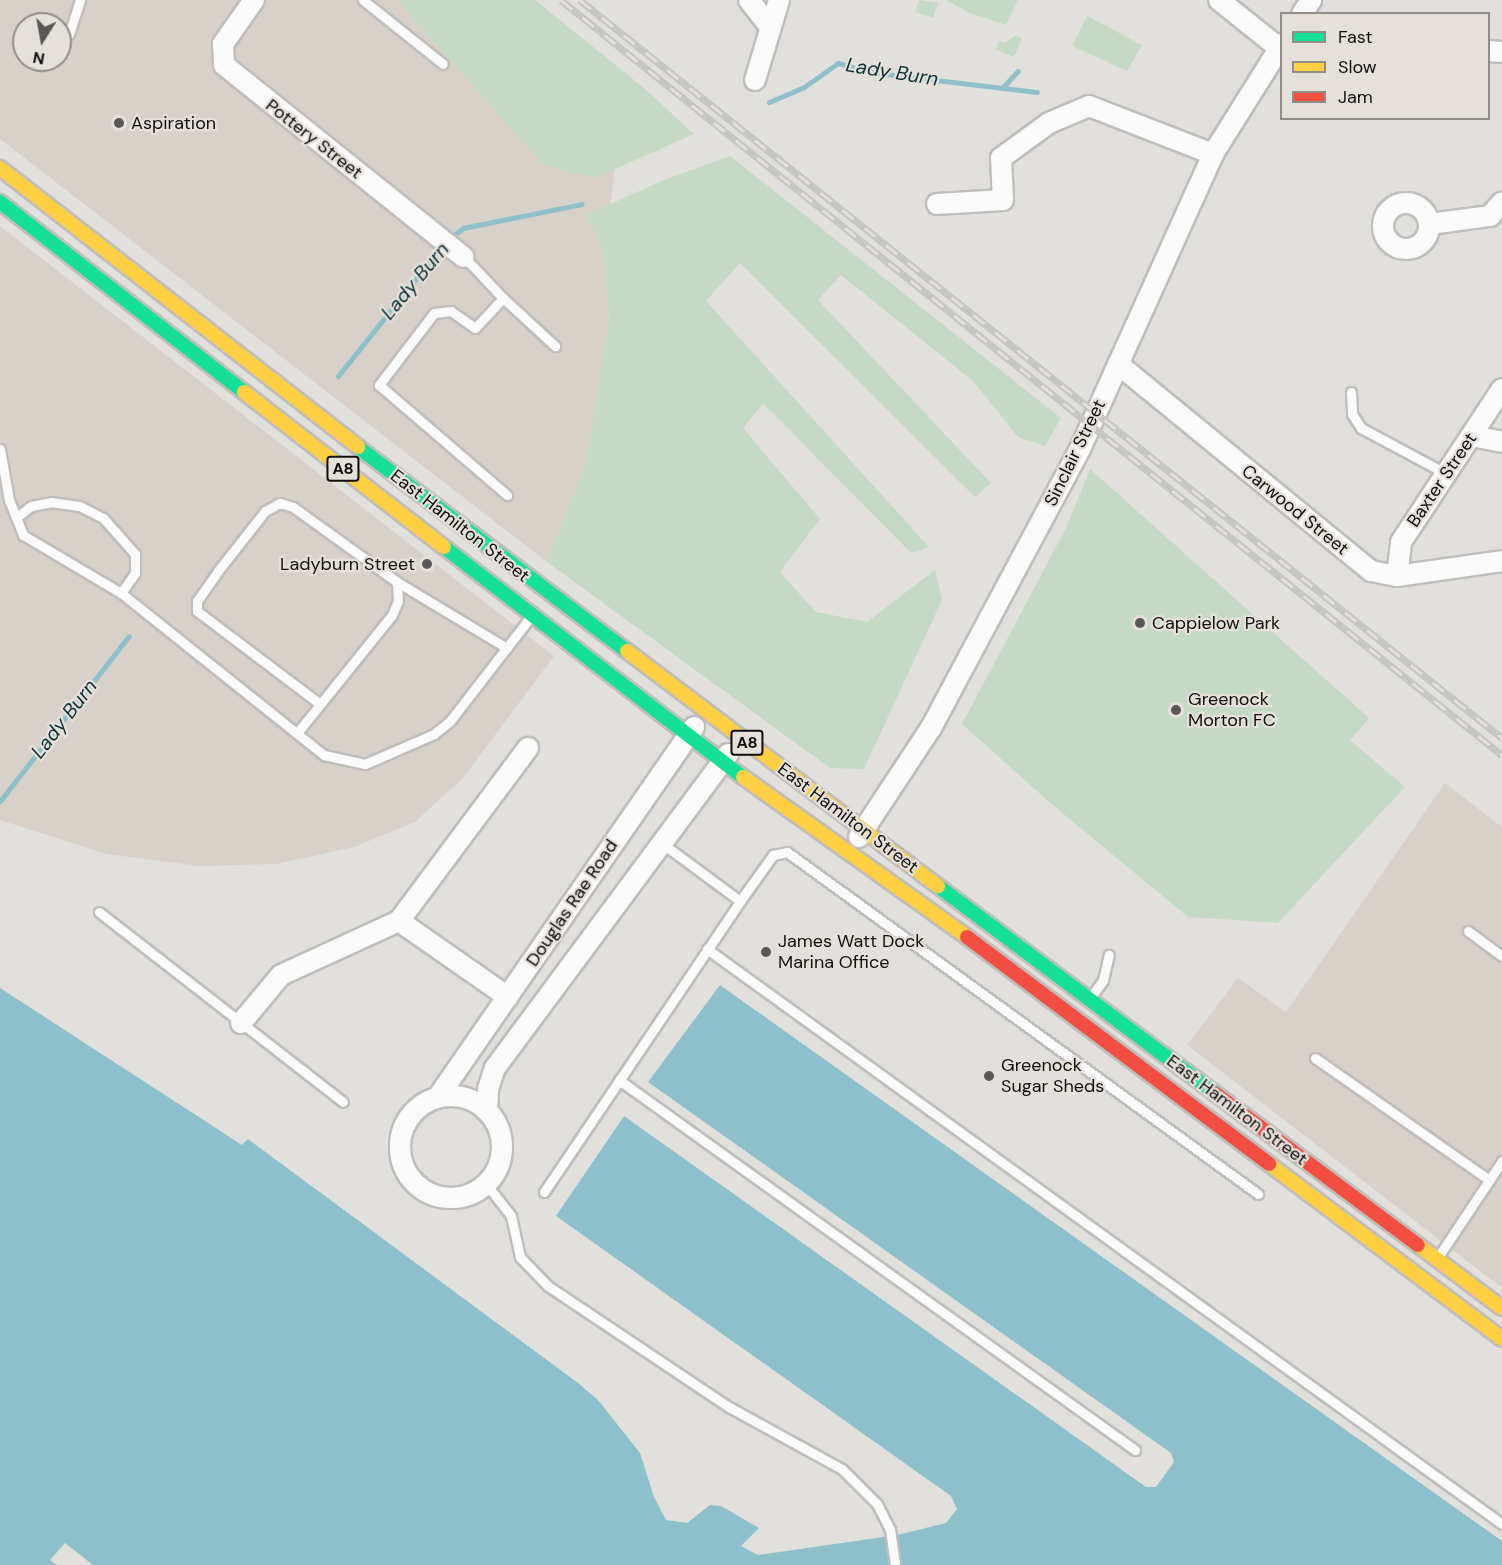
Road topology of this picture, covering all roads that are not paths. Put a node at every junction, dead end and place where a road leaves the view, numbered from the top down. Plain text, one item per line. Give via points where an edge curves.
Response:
1 (80, 0) edge
2 (254, 0) edge
3 (363, 0) edge
4 (749, 0) edge
5 (779, 0) edge
6 (1220, 0) edge
7 (72, 25) edge
8 (770, 27) junction
9 (1280, 46) edge
10 (443, 64) dead end
11 (755, 80) dead end
12 (1213, 154) junction
13 (0, 168) edge
14 (0, 202) edge
15 (1502, 202) edge
16 (938, 204) dead end
17 (63, 217) junction
18 (1430, 224) dead end
19 (46, 238) junction
20 (464, 257) joint
21 (503, 298) junction
22 (555, 346) dead end
23 (1118, 364) junction
24 (1502, 389) edge
25 (1351, 392) dead end
26 (1472, 436) junction
27 (1502, 442) edge
28 (0, 449) edge
29 (1447, 474) junction
30 (507, 495) dead end
31 (17, 517) junction
32 (1502, 561) edge
33 (1397, 576) junction
34 (397, 582) junction
35 (121, 593) junction
36 (539, 604) junction
37 (507, 648) junction
38 (320, 704) junction
39 (707, 709) junction
40 (297, 733) junction
41 (689, 733) junction
42 (740, 737) junction
43 (528, 748) dead end
44 (722, 762) junction
45 (864, 830) junction
46 (663, 844) junction
47 (849, 851) junction
48 (740, 901) junction
49 (99, 912) dead end
50 (399, 921) junction
51 (1468, 931) dead end
52 (707, 950) junction
53 (1109, 956) dead end
54 (1502, 956) edge
55 (508, 997) junction
56 (1090, 999) junction
57 (241, 1023) junction
58 (1315, 1058) dead end
59 (619, 1080) junction
60 (1197, 1080) junction
61 (438, 1097) junction
62 (1182, 1100) junction
63 (343, 1102) dead end
64 (487, 1111) junction
65 (1502, 1161) edge
66 (1490, 1180) junction
67 (487, 1185) junction
68 (544, 1191) dead end
69 (1258, 1194) dead end
70 (1437, 1260) junction
71 (1422, 1281) junction
72 (1502, 1308) edge
73 (1502, 1339) edge
74 (1135, 1450) dead end
75 (1502, 1524) edge
76 (896, 1565) edge

1 - 7 lane
2 - 20 street, Pottery Street via 223,44 224,65
3 - 10 lane
4 - 8 street
5 - 8 street
6 - 9 street
8 - 11 street
9 - 12 street, Sinclair Street
12 - 16 street via 1089,106 1048,123 1001,158 1003,200
12 - 23 street, Sinclair Street
13 - 17 highway, East Hamilton Street / A8
14 - 19 highway, East Hamilton Street / A8
15 - 18 street via 1490,216
17 - 19 highway
17 - 36 highway, East Hamilton Street / A8
19 - 36 highway, East Hamilton Street / A8
20 - 21 lane
21 - 22 lane
21 - 30 lane via 475,328 451,312 434,313 379,385
23 - 33 street, Carwood Street via 1363,566
23 - 45 street, Sinclair Street via 1080,449 932,728
24 - 26 street, Baxter Street
25 - 29 lane via 1352,414 1360,428
26 - 27 street
26 - 29 street, Baxter Street
28 - 31 lane via 9,500
29 - 33 street, Baxter Street via 1401,542
31 - 35 lane via 23,535 31,541
31 - 35 lane via 31,506 52,502 79,506 103,519 135,554 135,573
32 - 33 street, Carwood Street
34 - 37 lane
34 - 38 lane via 398,601 392,615
34 - 38 lane via 293,507 280,503 266,511 197,601 197,611
35 - 40 lane
36 - 37 lane
36 - 39 highway, East Hamilton Street / A8
36 - 41 highway, East Hamilton Street / A8
37 - 40 lane via 450,721 434,735 365,764 324,755
38 - 40 lane
39 - 41 street, Douglas Rae Road
39 - 42 highway, East Hamilton Street / A8
41 - 44 highway, East Hamilton Street / A8
41 - 55 street, Douglas Rae Road
42 - 44 street, Douglas Rae Road
42 - 45 highway, East Hamilton Street / A8
43 - 50 street
44 - 46 street, Douglas Rae Road
44 - 47 highway, East Hamilton Street / A8
45 - 47 street, Sinclair Street
45 - 56 highway, East Hamilton Street / A8
46 - 48 lane
46 - 64 street, Douglas Rae Road via 495,1068 488,1089
47 - 62 highway, East Hamilton Street / A8
48 - 52 lane
48 - 69 lane via 773,855 787,852
49 - 57 lane
50 - 55 street
50 - 57 street via 281,975
51 - 54 lane
52 - 59 lane
52 - 75 lane
53 - 56 lane via 1103,980
55 - 61 street, Douglas Rae Road
56 - 60 highway, East Hamilton Street / A8
57 - 63 lane
58 - 66 lane
59 - 68 lane
59 - 74 lane
60 - 62 highway
60 - 70 highway, East Hamilton Street / A8
61 - 64 street via 464,1097
61 - 67 street via 417,1108 403,1127 399,1150 406,1173 422,1190 443,1198 467,1197
62 - 71 highway, East Hamilton Street / A8
64 - 67 street via 499,1128 502,1148 498,1168
65 - 66 lane
66 - 70 lane
67 - 76 lane via 511,1216 520,1257 548,1286 729,1407 842,1469 877,1504 890,1529
70 - 71 lane
70 - 72 highway, East Hamilton Street / A8
71 - 73 highway, East Hamilton Street / A8

